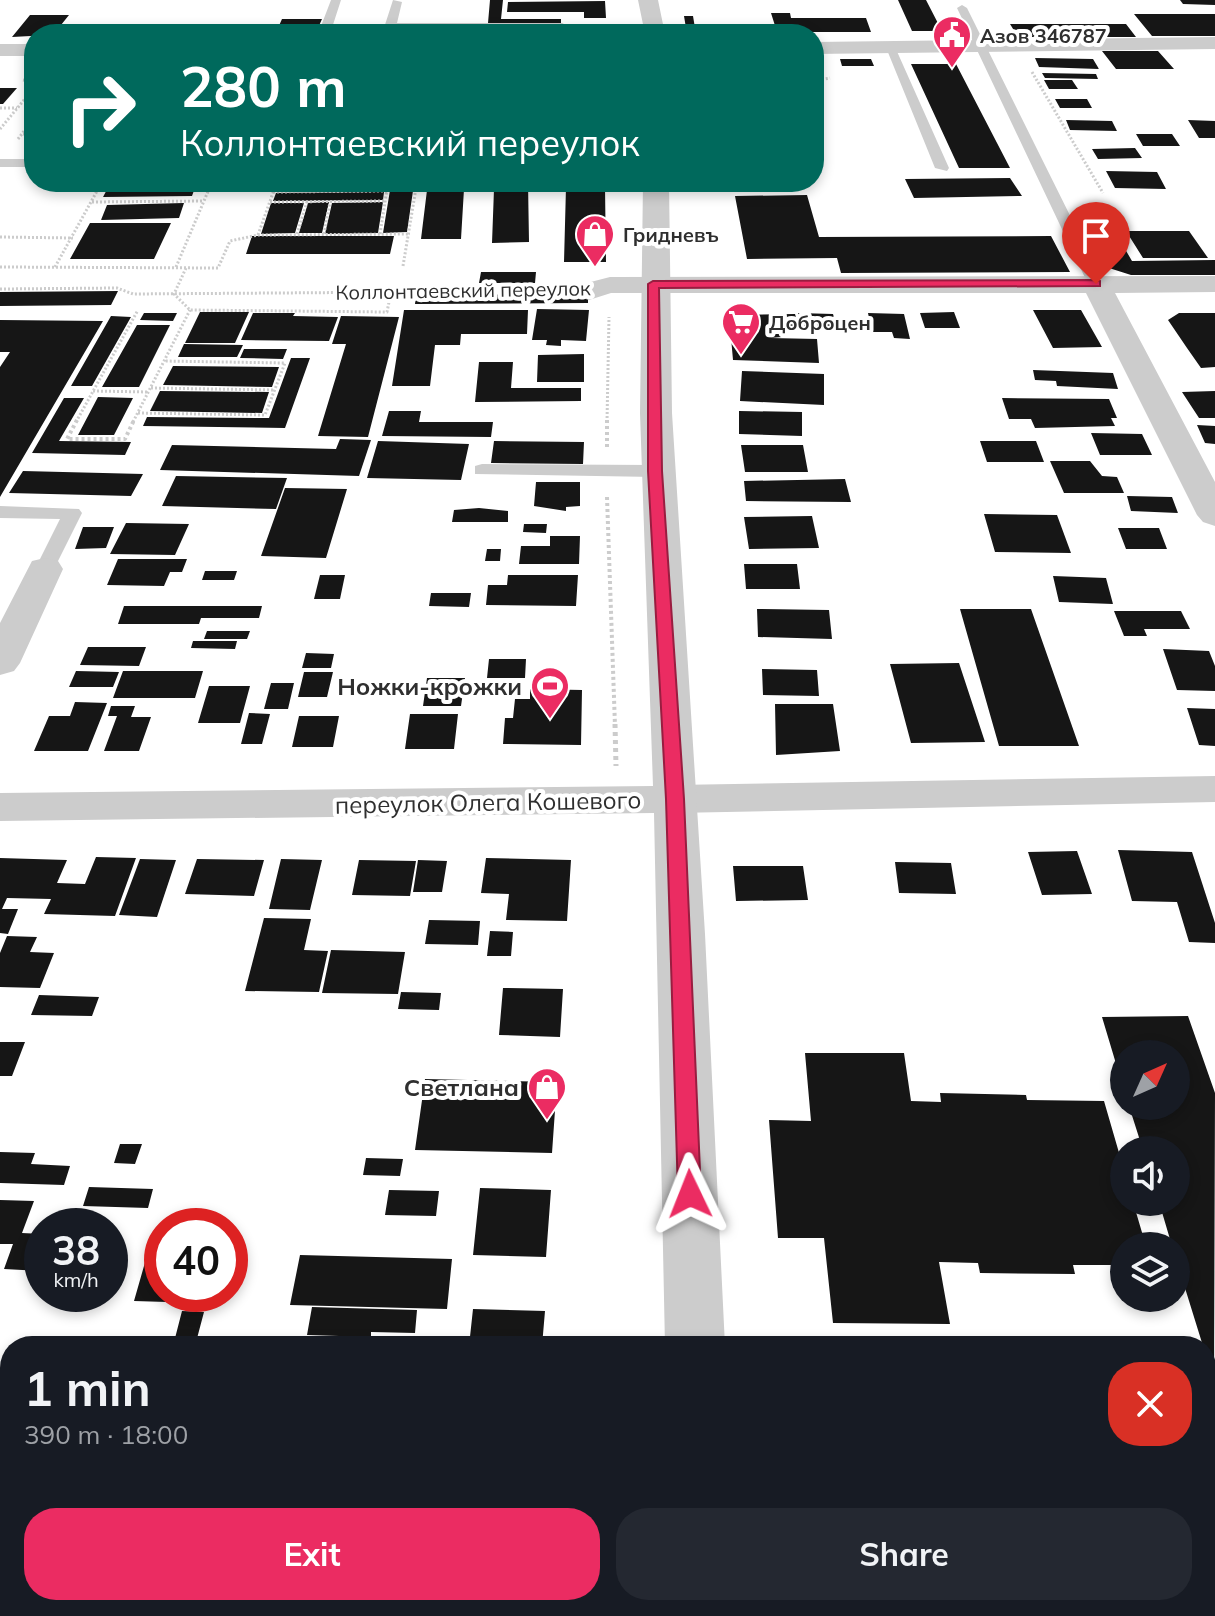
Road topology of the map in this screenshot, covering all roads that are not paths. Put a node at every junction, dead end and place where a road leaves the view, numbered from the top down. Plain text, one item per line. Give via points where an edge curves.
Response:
1 (336, 0) edge
2 (648, 0) edge
3 (397, 2) dead end
4 (962, 8) dead end
5 (328, 24) edge
6 (392, 24) edge
7 (653, 24) edge
8 (1215, 43) edge
9 (889, 47) junction
10 (982, 47) junction
11 (824, 48) edge
12 (0, 50) edge
13 (24, 50) edge
14 (0, 163) edge
15 (24, 163) edge
16 (942, 168) dead end
17 (656, 192) edge
18 (653, 284) junction
19 (1096, 284) junction
20 (1215, 284) edge
21 (600, 288) road end
22 (482, 470) dead end
23 (655, 471) junction
24 (0, 512) edge
25 (1215, 515) edge
26 (45, 569) joint
27 (0, 663) edge
28 (1215, 789) edge
29 (675, 799) junction
30 (0, 807) edge
31 (695, 1336) edge

1 - 5 lane
2 - 7 street
3 - 6 lane
4 - 10 lane
8 - 10 street
9 - 10 street
9 - 11 street
9 - 16 lane
10 - 19 lane
12 - 13 street
14 - 15 lane
17 - 18 street
18 - 19 street, Коллонтаевский переулок
18 - 21 street, Коллонтаевский переулок
18 - 23 street
19 - 20 street, Коллонтаевский переулок
19 - 25 street
22 - 23 lane
23 - 29 street
24 - 26 lane via 72,513
26 - 27 street
28 - 29 street, переулок Олега Кошевого
29 - 30 street, переулок Олега Кошевого
29 - 31 street

